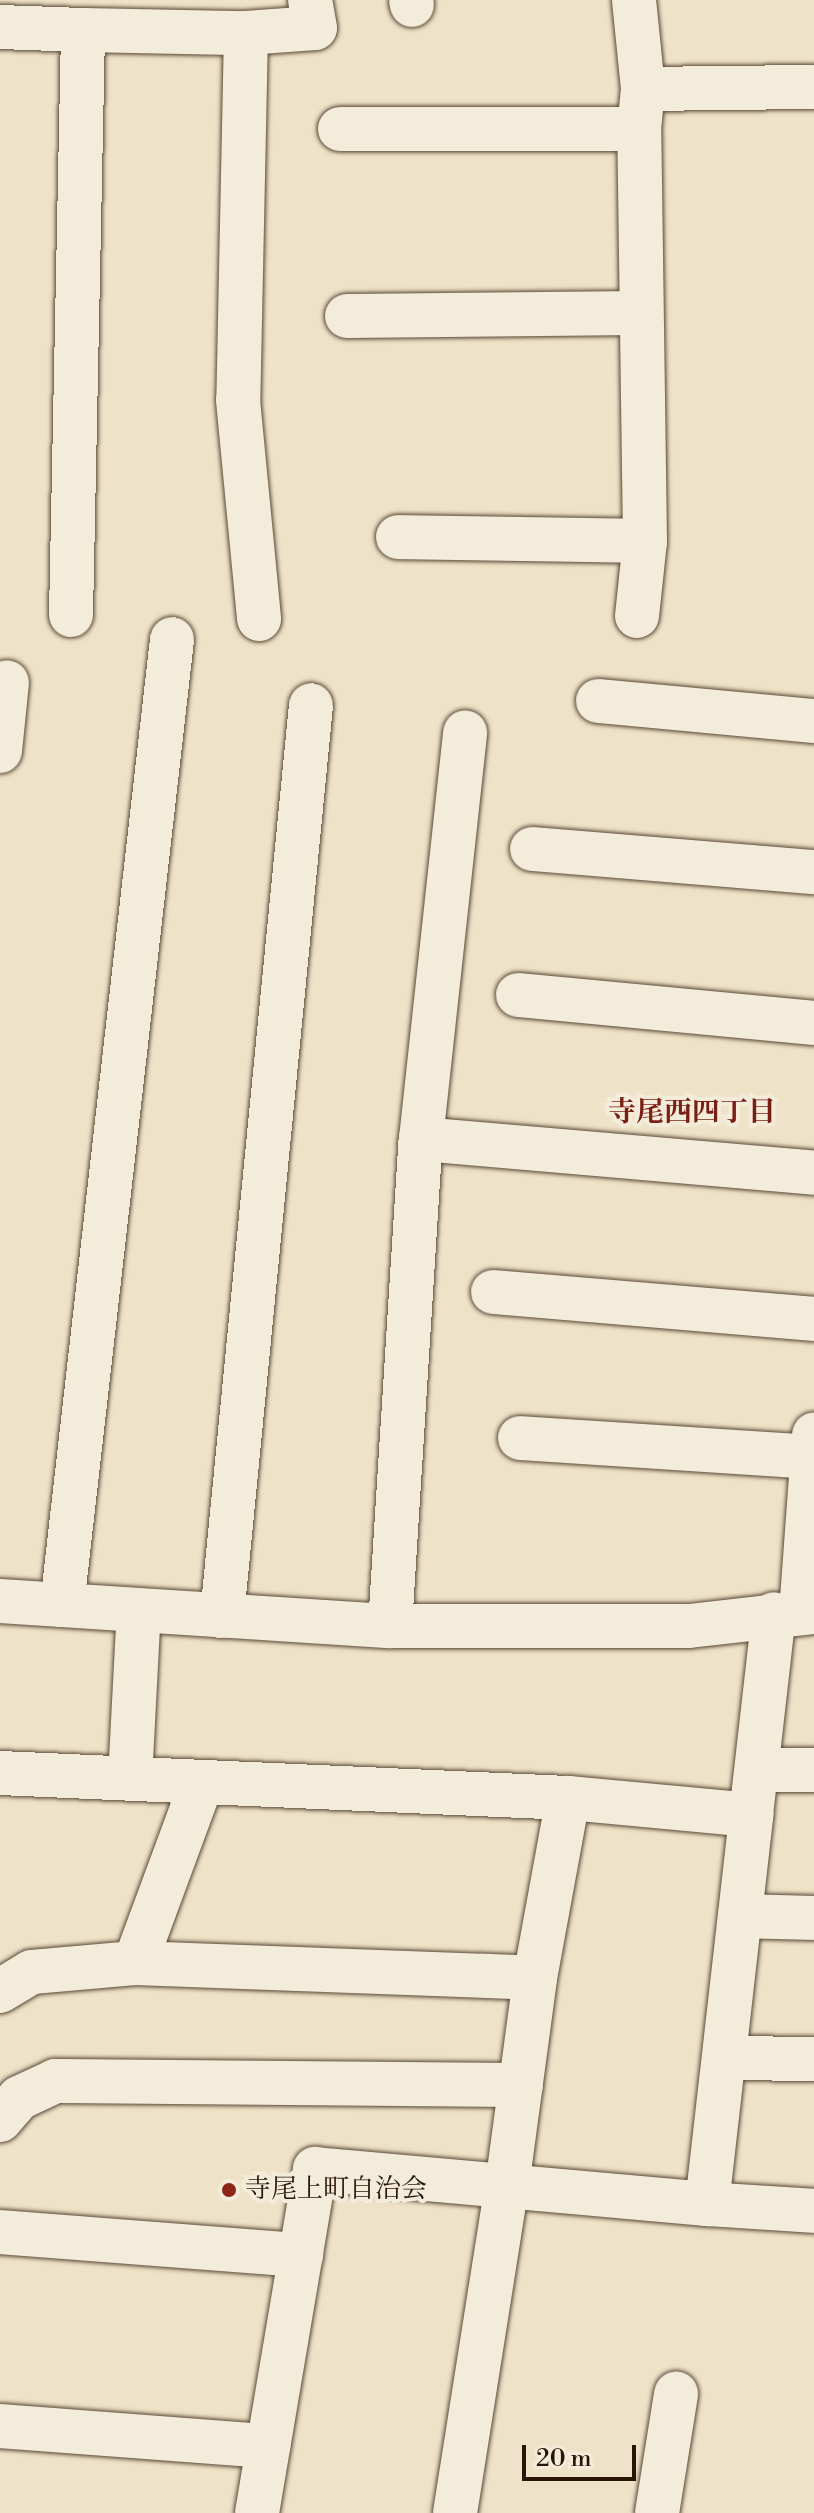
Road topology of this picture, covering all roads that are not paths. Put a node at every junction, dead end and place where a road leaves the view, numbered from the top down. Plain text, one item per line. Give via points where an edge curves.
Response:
1 (310, 0) edge
2 (634, 0) edge
3 (0, 27) edge
4 (83, 30) junction
5 (246, 33) junction
6 (814, 87) edge
7 (641, 109) junction
8 (340, 129) dead end
9 (640, 313) junction
10 (347, 316) dead end
11 (398, 537) dead end
12 (645, 541) junction
13 (71, 615) dead end
14 (637, 616) dead end
15 (259, 619) dead end
16 (172, 639) dead end
17 (598, 701) dead end
18 (311, 705) dead end
19 (814, 721) edge
20 (465, 732) dead end
21 (532, 849) dead end
22 (814, 872) edge
23 (518, 995) dead end
24 (814, 1023) edge
25 (421, 1139) junction
26 (814, 1173) edge
27 (493, 1292) dead end
28 (814, 1319) edge
29 (520, 1438) dead end
30 (813, 1449) edge
31 (0, 1601) edge
32 (62, 1605) junction
33 (139, 1610) junction
34 (796, 1613) edge
35 (222, 1616) junction
36 (390, 1626) junction
37 (757, 1770) junction
38 (814, 1770) edge
39 (0, 1773) edge
40 (130, 1779) junction
41 (202, 1782) junction
42 (568, 1798) junction
43 (751, 1815) junction
44 (740, 1916) junction
45 (814, 1918) edge
46 (135, 1963) junction
47 (535, 1978) junction
48 (0, 1991) edge
49 (724, 2058) junction
50 (814, 2059) edge
51 (521, 2085) junction
52 (0, 2120) edge
53 (507, 2186) junction
54 (707, 2204) junction
55 (814, 2211) edge
56 (0, 2232) edge
57 (301, 2255) junction
58 (676, 2394) dead end
59 (0, 2426) edge
60 (268, 2446) junction
61 (257, 2513) edge
62 (455, 2513) edge
63 (657, 2513) edge

1 - 5 street via 315,28
2 - 7 street
3 - 4 street
4 - 5 street
4 - 13 street
5 - 15 street via 238,400
6 - 7 street
7 - 8 street
7 - 9 street
9 - 10 street
9 - 12 street
11 - 12 street
12 - 14 street
16 - 32 street
17 - 19 street
18 - 35 street
20 - 25 street
21 - 22 street
23 - 24 street
25 - 26 street
25 - 36 street
27 - 28 street
29 - 30 street
30 - 34 street
31 - 32 street
32 - 33 street
33 - 35 street
33 - 40 street
34 - 36 street via 689,1626
34 - 37 street
35 - 36 street
37 - 38 street
37 - 43 street
39 - 40 street
40 - 41 street
41 - 42 street
41 - 46 street
42 - 43 street
42 - 47 street
43 - 44 street
44 - 45 street
44 - 49 street
46 - 47 street
46 - 48 street via 32,1972
47 - 51 street
49 - 50 street
49 - 54 street
51 - 52 street via 55,2081 19,2098
51 - 53 street
53 - 54 street
53 - 57 street via 315,2169
53 - 62 street
54 - 55 street
56 - 57 street
57 - 60 street
58 - 63 street
59 - 60 street
60 - 61 street

